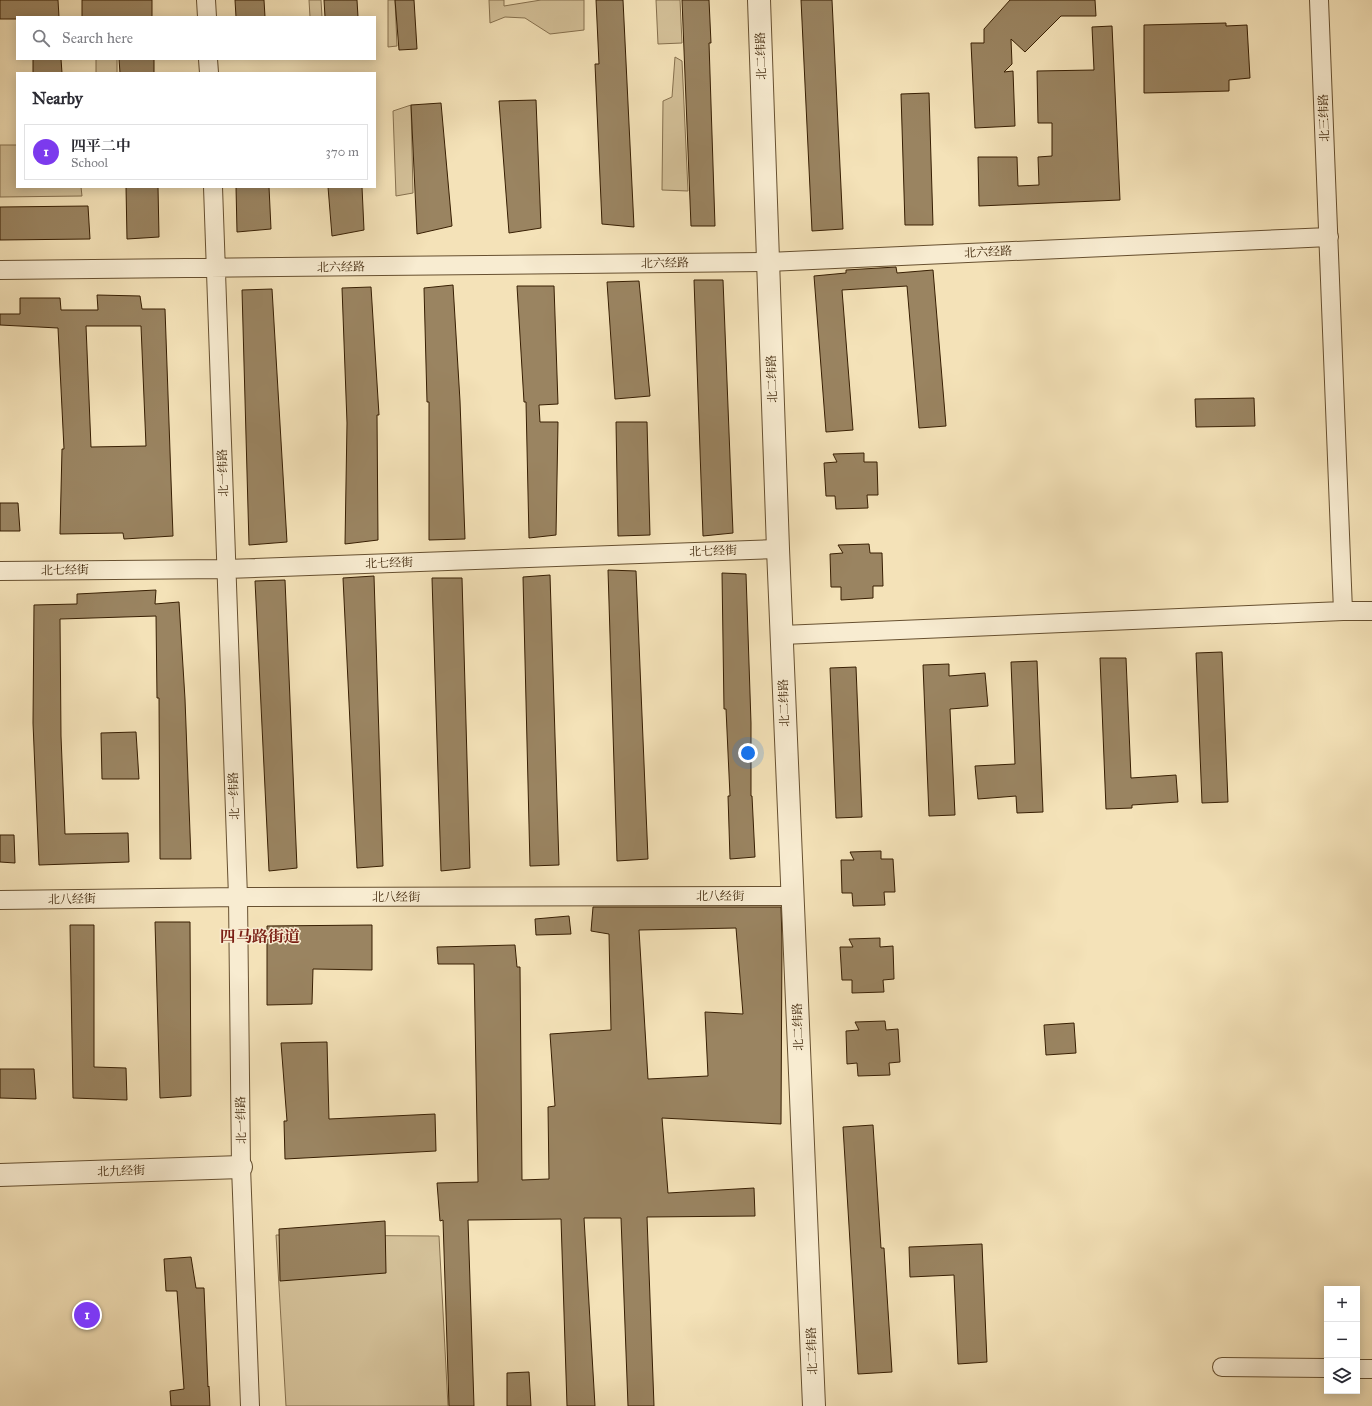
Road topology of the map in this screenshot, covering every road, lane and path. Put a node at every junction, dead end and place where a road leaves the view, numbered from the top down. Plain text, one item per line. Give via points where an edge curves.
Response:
1 (206, 0) edge
2 (759, 0) edge
3 (1319, 0) edge
4 (207, 16) edge
5 (208, 60) edge
6 (209, 72) edge
7 (213, 188) edge
8 (1329, 236) junction
9 (768, 262) junction
10 (216, 268) junction
11 (0, 270) edge
12 (778, 549) junction
13 (226, 569) junction
14 (0, 571) edge
15 (1343, 611) junction
16 (1372, 611) edge
17 (782, 635) junction
18 (792, 896) junction
19 (238, 897) junction
20 (0, 900) edge
21 (241, 1167) junction
22 (0, 1175) edge
23 (1222, 1368) dead end
24 (1324, 1368) edge
25 (1360, 1369) edge
26 (1372, 1369) edge
27 (250, 1406) edge
28 (814, 1406) edge

1 - 4 street
2 - 9 street, 北二纬路
3 - 8 street, 北三纬路
5 - 6 street
7 - 10 street, 北一纬路
8 - 9 street, 北六经路
8 - 15 street, 北三纬路
9 - 10 street, 北六经路
9 - 12 street, 北二纬路
10 - 11 street, 北六经路
10 - 13 street, 北一纬路
12 - 13 street, 北七经街
12 - 17 street, 北二纬路
13 - 14 street, 北七经街
13 - 19 street, 北一纬路
15 - 16 street
15 - 17 street
17 - 18 street, 北二纬路
18 - 19 street, 北八经街
18 - 28 street, 北二纬路
19 - 20 street, 北八经街
19 - 21 street, 北一纬路
21 - 22 street, 北九经街
21 - 27 street, 北一纬路
23 - 24 street
25 - 26 street

